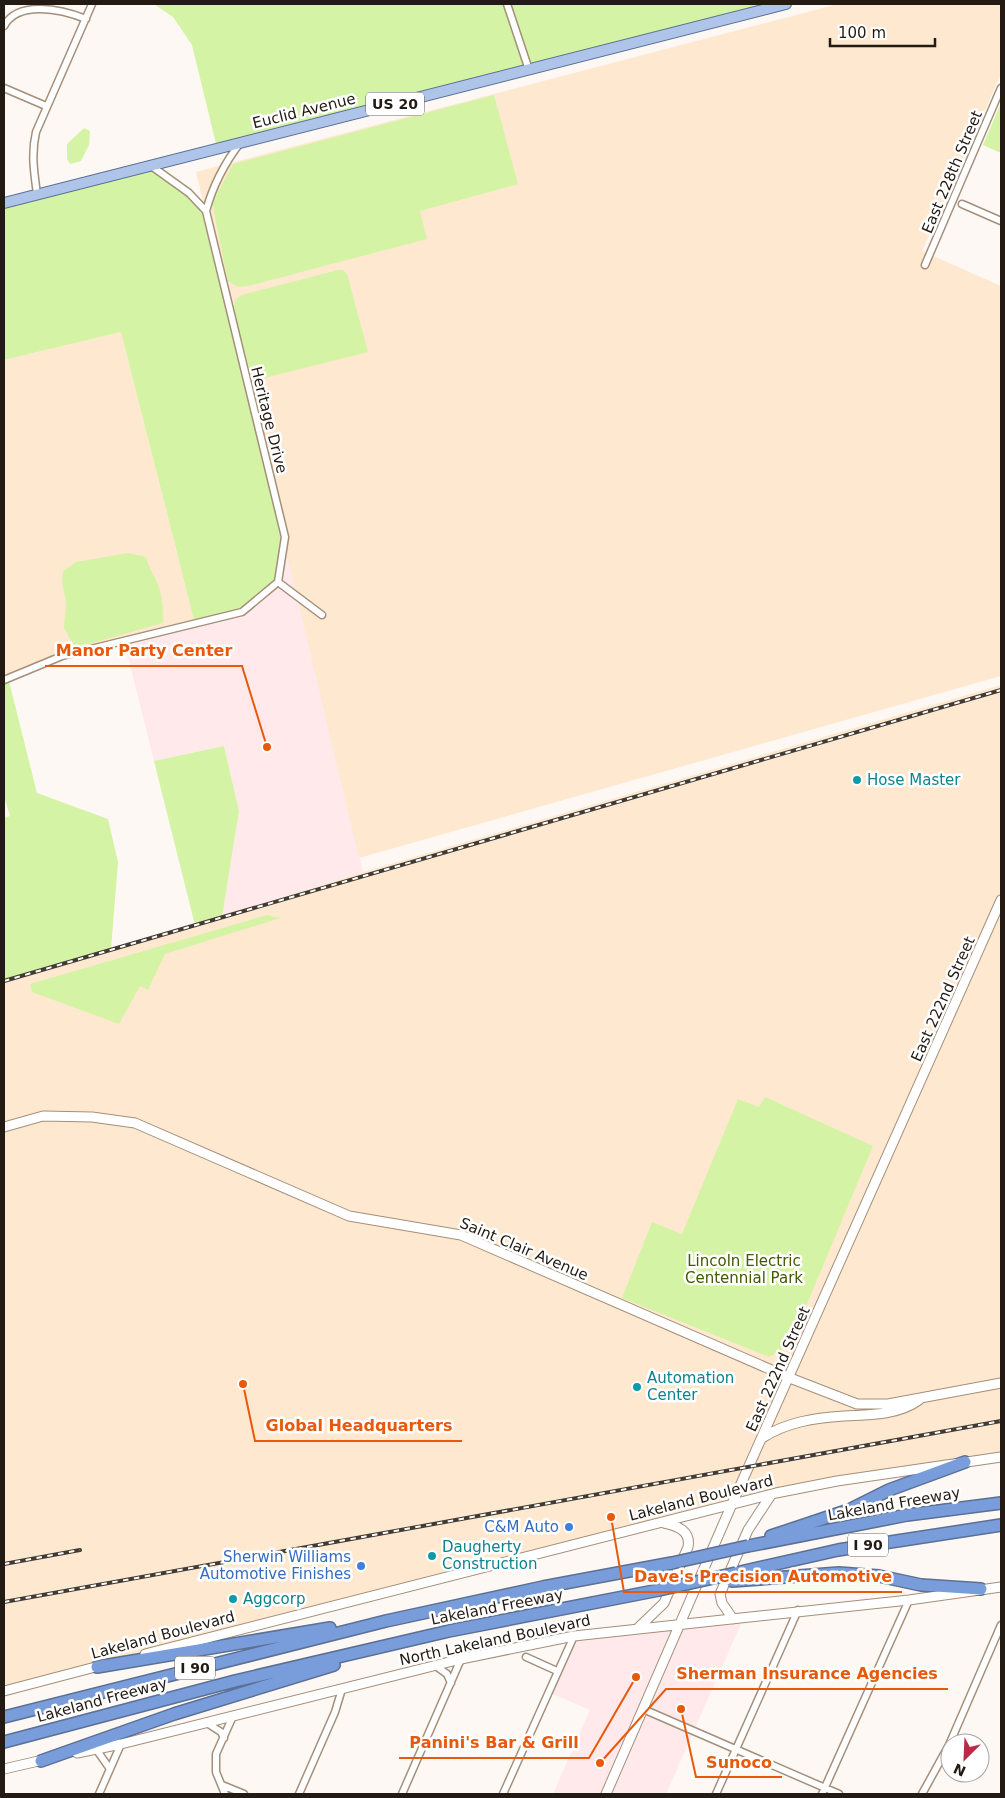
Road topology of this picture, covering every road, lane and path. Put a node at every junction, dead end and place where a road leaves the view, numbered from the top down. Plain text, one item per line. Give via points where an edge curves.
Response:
1 (92, 4) edge
2 (507, 4) edge
3 (786, 4) edge
4 (86, 19) junction
5 (4, 26) edge
6 (529, 70) junction
7 (4, 88) edge
8 (1001, 88) edge
9 (46, 106) junction
10 (241, 142) junction
11 (150, 165) junction
12 (37, 194) junction
13 (4, 203) edge
14 (962, 204) dead end
15 (206, 211) junction
16 (1001, 221) edge
17 (925, 265) dead end
18 (278, 582) junction
19 (322, 615) dead end
20 (6, 679) edge
21 (1001, 900) edge
22 (4, 1127) edge
23 (790, 1378) junction
24 (1001, 1383) edge
25 (923, 1398) junction
26 (762, 1438) junction
27 (1001, 1456) edge
28 (965, 1462) junction
29 (771, 1494) junction
30 (1001, 1503) edge
31 (732, 1504) junction
32 (661, 1522) junction
33 (1001, 1525) edge
34 (748, 1546) junction
35 (734, 1577) junction
36 (1001, 1587) edge
37 (981, 1589) junction
38 (909, 1600) junction
39 (798, 1610) junction
40 (733, 1619) junction
41 (386, 1621) junction
42 (1001, 1624) edge
43 (680, 1625) junction
44 (638, 1628) junction
45 (574, 1636) junction
46 (381, 1648) junction
47 (526, 1657) dead end
48 (461, 1659) junction
49 (436, 1666) junction
50 (97, 1667) junction
51 (557, 1671) junction
52 (451, 1683) junction
53 (342, 1689) junction
54 (4, 1690) edge
55 (643, 1710) junction
56 (234, 1716) junction
57 (4, 1717) edge
58 (207, 1723) junction
59 (224, 1738) junction
60 (4, 1742) edge
61 (121, 1744) junction
62 (96, 1749) junction
63 (736, 1750) junction
64 (41, 1760) junction
65 (4, 1769) edge
66 (110, 1769) junction
67 (222, 1785) junction
68 (824, 1791) edge
69 (99, 1794) edge
70 (225, 1794) edge
71 (244, 1794) edge
72 (299, 1794) edge
73 (402, 1794) edge
74 (503, 1794) edge
75 (606, 1794) edge
76 (716, 1794) edge
77 (839, 1794) edge
78 (922, 1794) edge

1 - 4 street
2 - 6 street
3 - 6 main road, Euclid Avenue / US 20
4 - 5 street via 62,10 26,8 7,18
4 - 9 street
6 - 10 main road, Euclid Avenue / US 20
7 - 9 street
8 - 17 street, East 228th Street
9 - 12 street via 33,147
10 - 11 main road, Euclid Avenue / US 20
10 - 15 street via 225,164
11 - 12 main road, Euclid Avenue / US 20
11 - 15 street, Heritage Drive via 189,193
12 - 13 main road, Euclid Avenue / US 20
14 - 16 street
15 - 18 street, Heritage Drive via 285,537
18 - 19 street
18 - 20 street via 242,612 62,656
21 - 23 street, East 222nd Street
22 - 23 street, Saint Clair Avenue via 44,1116 92,1117 135,1123 349,1216 461,1235
23 - 25 street, Saint Clair Avenue via 857,1404 888,1404
23 - 26 street, East 222nd Street
24 - 25 street, Saint Clair Avenue
25 - 26 street via 908,1408 797,1422
26 - 31 street, East 222nd Street
27 - 28 street, Lakeland Boulevard
28 - 29 street, Lakeland Boulevard
28 - 34 highway via 889,1490 849,1510 774,1534
29 - 31 street, Lakeland Boulevard
29 - 40 street via 748,1530 720,1594
30 - 34 highway, Lakeland Freeway / I 90 via 907,1515
31 - 32 street, Lakeland Boulevard
31 - 43 street, East 222nd Street
32 - 44 street via 682,1529 688,1536 688,1547 664,1603
32 - 50 street, Lakeland Boulevard
33 - 35 highway, I 90 via 838,1550
34 - 41 highway, Lakeland Freeway / I 90, bridge
35 - 37 highway via 839,1573 880,1576 921,1585
35 - 46 highway, Lakeland Freeway / I 90, bridge via 449,1631
36 - 37 street, North Lakeland Boulevard
37 - 38 street, North Lakeland Boulevard
38 - 39 street, North Lakeland Boulevard
38 - 68 street
39 - 40 street, North Lakeland Boulevard
39 - 63 street
40 - 43 street, North Lakeland Boulevard
41 - 50 highway
41 - 57 highway, Lakeland Freeway / I 90
42 - 78 street via 948,1745
43 - 44 street, North Lakeland Boulevard
43 - 55 street, East 222nd Street
44 - 45 street, North Lakeland Boulevard
45 - 48 street, North Lakeland Boulevard
45 - 51 street
46 - 60 highway, Lakeland Freeway / I 90 via 226,1684
46 - 64 highway
47 - 51 street
48 - 49 street, North Lakeland Boulevard
48 - 52 street
49 - 52 street via 447,1674
49 - 53 street, North Lakeland Boulevard
50 - 54 street, Lakeland Boulevard
51 - 74 street
52 - 73 street
53 - 56 street, North Lakeland Boulevard
53 - 72 street
55 - 63 street
55 - 75 street, East 222nd Street
56 - 58 street, North Lakeland Boulevard
56 - 59 street
58 - 59 street
58 - 61 street, North Lakeland Boulevard
59 - 67 street via 216,1754 216,1772
61 - 62 street, North Lakeland Boulevard
61 - 66 street
62 - 64 street, North Lakeland Boulevard
62 - 66 street
63 - 68 street
63 - 76 street
64 - 65 street, North Lakeland Boulevard
66 - 69 street
67 - 70 street
67 - 71 street
68 - 77 street

